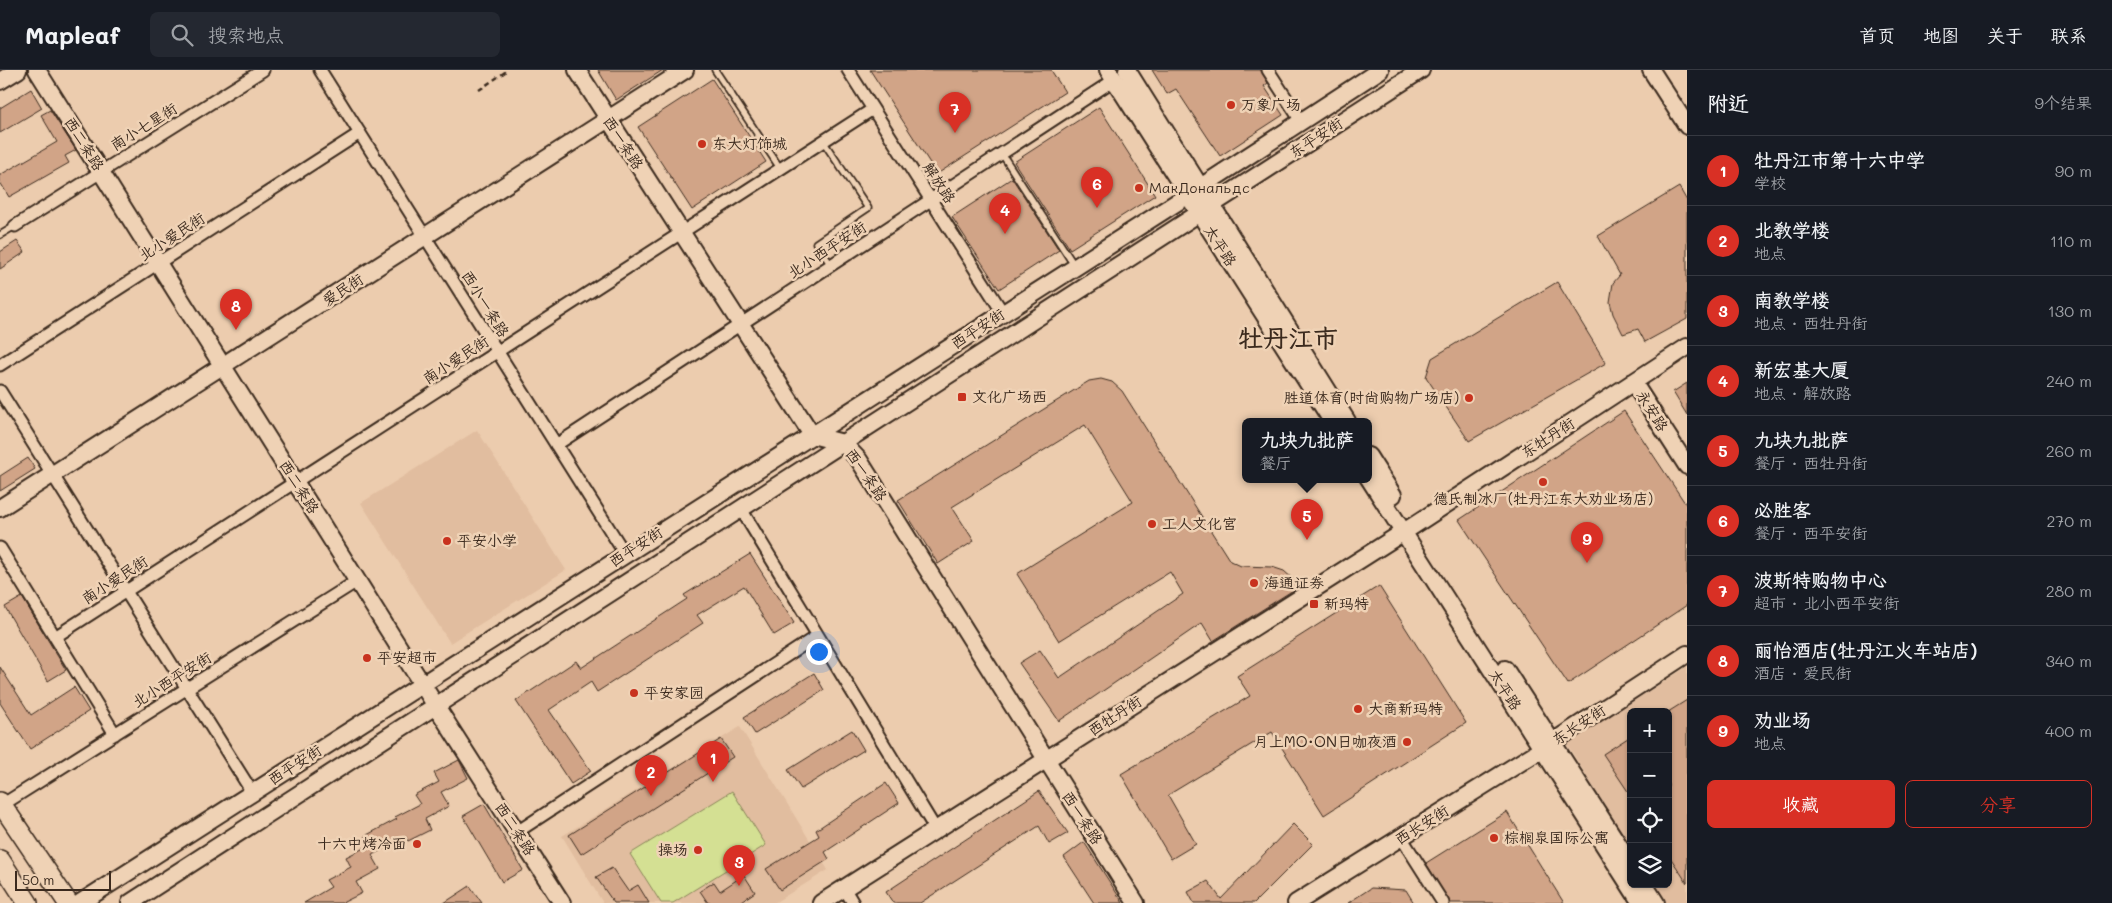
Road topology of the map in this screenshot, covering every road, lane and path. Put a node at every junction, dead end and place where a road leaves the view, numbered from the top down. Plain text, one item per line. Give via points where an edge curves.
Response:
1 (18, 70) edge
2 (37, 70) edge
3 (263, 70) edge
4 (320, 70) edge
5 (508, 70) edge
6 (577, 70) edge
7 (685, 70) edge
8 (715, 70) edge
9 (848, 70) edge
10 (1268, 70) edge
11 (1380, 70) edge
12 (1421, 70) edge
13 (1651, 70) edge
14 (1116, 73) edge
15 (0, 81) edge
16 (478, 90) dead end
17 (873, 108) junction
18 (608, 120) junction
19 (1301, 121) junction
20 (1687, 126) edge
21 (360, 133) junction
22 (822, 141) junction
23 (1002, 154) junction
24 (780, 168) junction
25 (101, 172) junction
26 (1194, 191) junction
27 (931, 200) junction
28 (1205, 209) junction
29 (15, 226) joint
30 (680, 233) junction
31 (0, 235) edge
32 (425, 237) junction
33 (158, 263) junction
34 (831, 265) junction
35 (1076, 267) junction
36 (1003, 313) junction
37 (739, 325) junction
38 (1687, 347) edge
39 (497, 351) junction
40 (0, 365) edge
41 (223, 366) junction
42 (1633, 382) junction
43 (0, 391) edge
44 (1330, 418) edge
45 (1345, 418) edge
46 (812, 435) junction
47 (843, 443) junction
48 (556, 445) junction
49 (1372, 463) edge
50 (1687, 466) edge
51 (52, 475) junction
52 (295, 482) junction
53 (1372, 482) edge
54 (0, 508) edge
55 (741, 510) junction
56 (1408, 529) junction
57 (0, 548) edge
58 (625, 554) junction
59 (357, 581) junction
60 (125, 591) junction
61 (817, 636) junction
62 (55, 637) junction
63 (1687, 654) edge
64 (422, 684) junction
65 (187, 688) junction
66 (436, 706) junction
67 (115, 734) junction
68 (1547, 746) junction
69 (1045, 760) junction
70 (252, 792) junction
71 (1, 803) edge
72 (936, 830) junction
73 (517, 832) junction
74 (1401, 837) junction
75 (1627, 858) edge
76 (0, 860) edge
77 (844, 888) junction
78 (1647, 888) edge
79 (28, 903) edge
80 (68, 903) edge
81 (80, 903) edge
82 (130, 903) edge
83 (562, 903) edge
84 (821, 903) edge
85 (853, 903) edge
86 (1136, 903) edge
87 (1296, 903) edge
88 (1443, 903) edge
89 (1641, 903) edge
90 (1656, 903) edge

1 - 15 main road
2 - 25 main road, 西二条路
3 - 25 street, 南小七星街
4 - 21 street, 西小一条路
5 - 16 path
6 - 18 main road, 西一条路
7 - 18 main road, 爱民街
8 - 24 lane
9 - 17 street, 解放路
10 - 19 street
11 - 19 main road, 东平安街
12 - 28 main road, 东平安街
13 - 20 main road
14 - 23 street, 北小西平安街
14 - 26 main road, 太平路
17 - 22 street, 南小爱民街
17 - 27 street, 解放路
18 - 30 main road, 西一条路
18 - 32 main road, 爱民街
19 - 26 main road, 东平安街
21 - 32 street, 西小一条路
21 - 33 street, 北小爱民街
22 - 24 street, 南小爱民街
22 - 34 lane via 868,208 816,243
23 - 27 street, 北小西平安街
23 - 35 lane
24 - 30 street, 南小爱民街
25 - 29 street, 南小七星街
25 - 33 main road, 西二条路
26 - 28 main road, 太平路
26 - 35 main road, 西平安街
27 - 34 street, 北小西平安街
27 - 36 street, 解放路
28 - 44 main road, 太平路
28 - 45 main road, 太平路
28 - 47 main road, 西平安街
29 - 31 lane
30 - 37 main road, 西一条路
30 - 39 street, 南小爱民街
32 - 39 street, 西小一条路
32 - 41 main road, 爱民街
33 - 40 street, 北小爱民街
33 - 41 main road, 西二条路
34 - 37 street, 北小西平安街
35 - 36 main road, 西平安街
36 - 46 main road, 西平安街
37 - 46 main road, 西一条路
37 - 48 street, 北小西平安街
38 - 42 main road, 东牡丹街
39 - 48 street, 西小一条路
39 - 52 street, 南小爱民街
41 - 51 main road, 爱民街
41 - 52 main road, 西二条路
42 - 50 main road, 永安路
42 - 56 main road, 东牡丹街
43 - 51 street
46 - 47 main road, 西一条路
46 - 58 main road, 西平安街
47 - 55 main road, 西平安街
47 - 69 main road, 西一条路 via 859,460
48 - 58 street, 西小一条路
49 - 56 main road, 太平路
51 - 54 main road, 爱民街
51 - 60 street
52 - 59 main road, 西二条路
52 - 60 street, 南小爱民街
53 - 56 main road, 太平路
55 - 61 street
55 - 66 main road, 西平安街
56 - 68 main road, 太平路
56 - 69 main road, 西牡丹街
57 - 62 street
58 - 64 main road, 西平安街
59 - 64 main road, 西二条路
59 - 65 street, 北小西平安街
60 - 62 street, 南小爱民街
60 - 65 street
61 - 72 street
61 - 73 street
62 - 67 street
63 - 68 main road, 东长安街
64 - 66 main road, 西二条路
64 - 70 main road, 西平安街
65 - 67 street, 北小西平安街
65 - 70 street
66 - 73 main road, 西二条路
66 - 82 main road, 西平安街
67 - 71 street, 北小西平安街
68 - 74 main road, 西长安街
68 - 75 main road, 太平路
68 - 89 main road, 太平路
69 - 72 main road, 西牡丹街
69 - 86 main road, 西一条路
70 - 81 main road, 西平安街
71 - 80 main road
72 - 77 main road, 西牡丹街
73 - 83 main road, 西二条路
74 - 87 main road, 西长安街
74 - 88 street
76 - 79 main road
77 - 84 main road, 西牡丹街
77 - 85 street
78 - 90 main road

